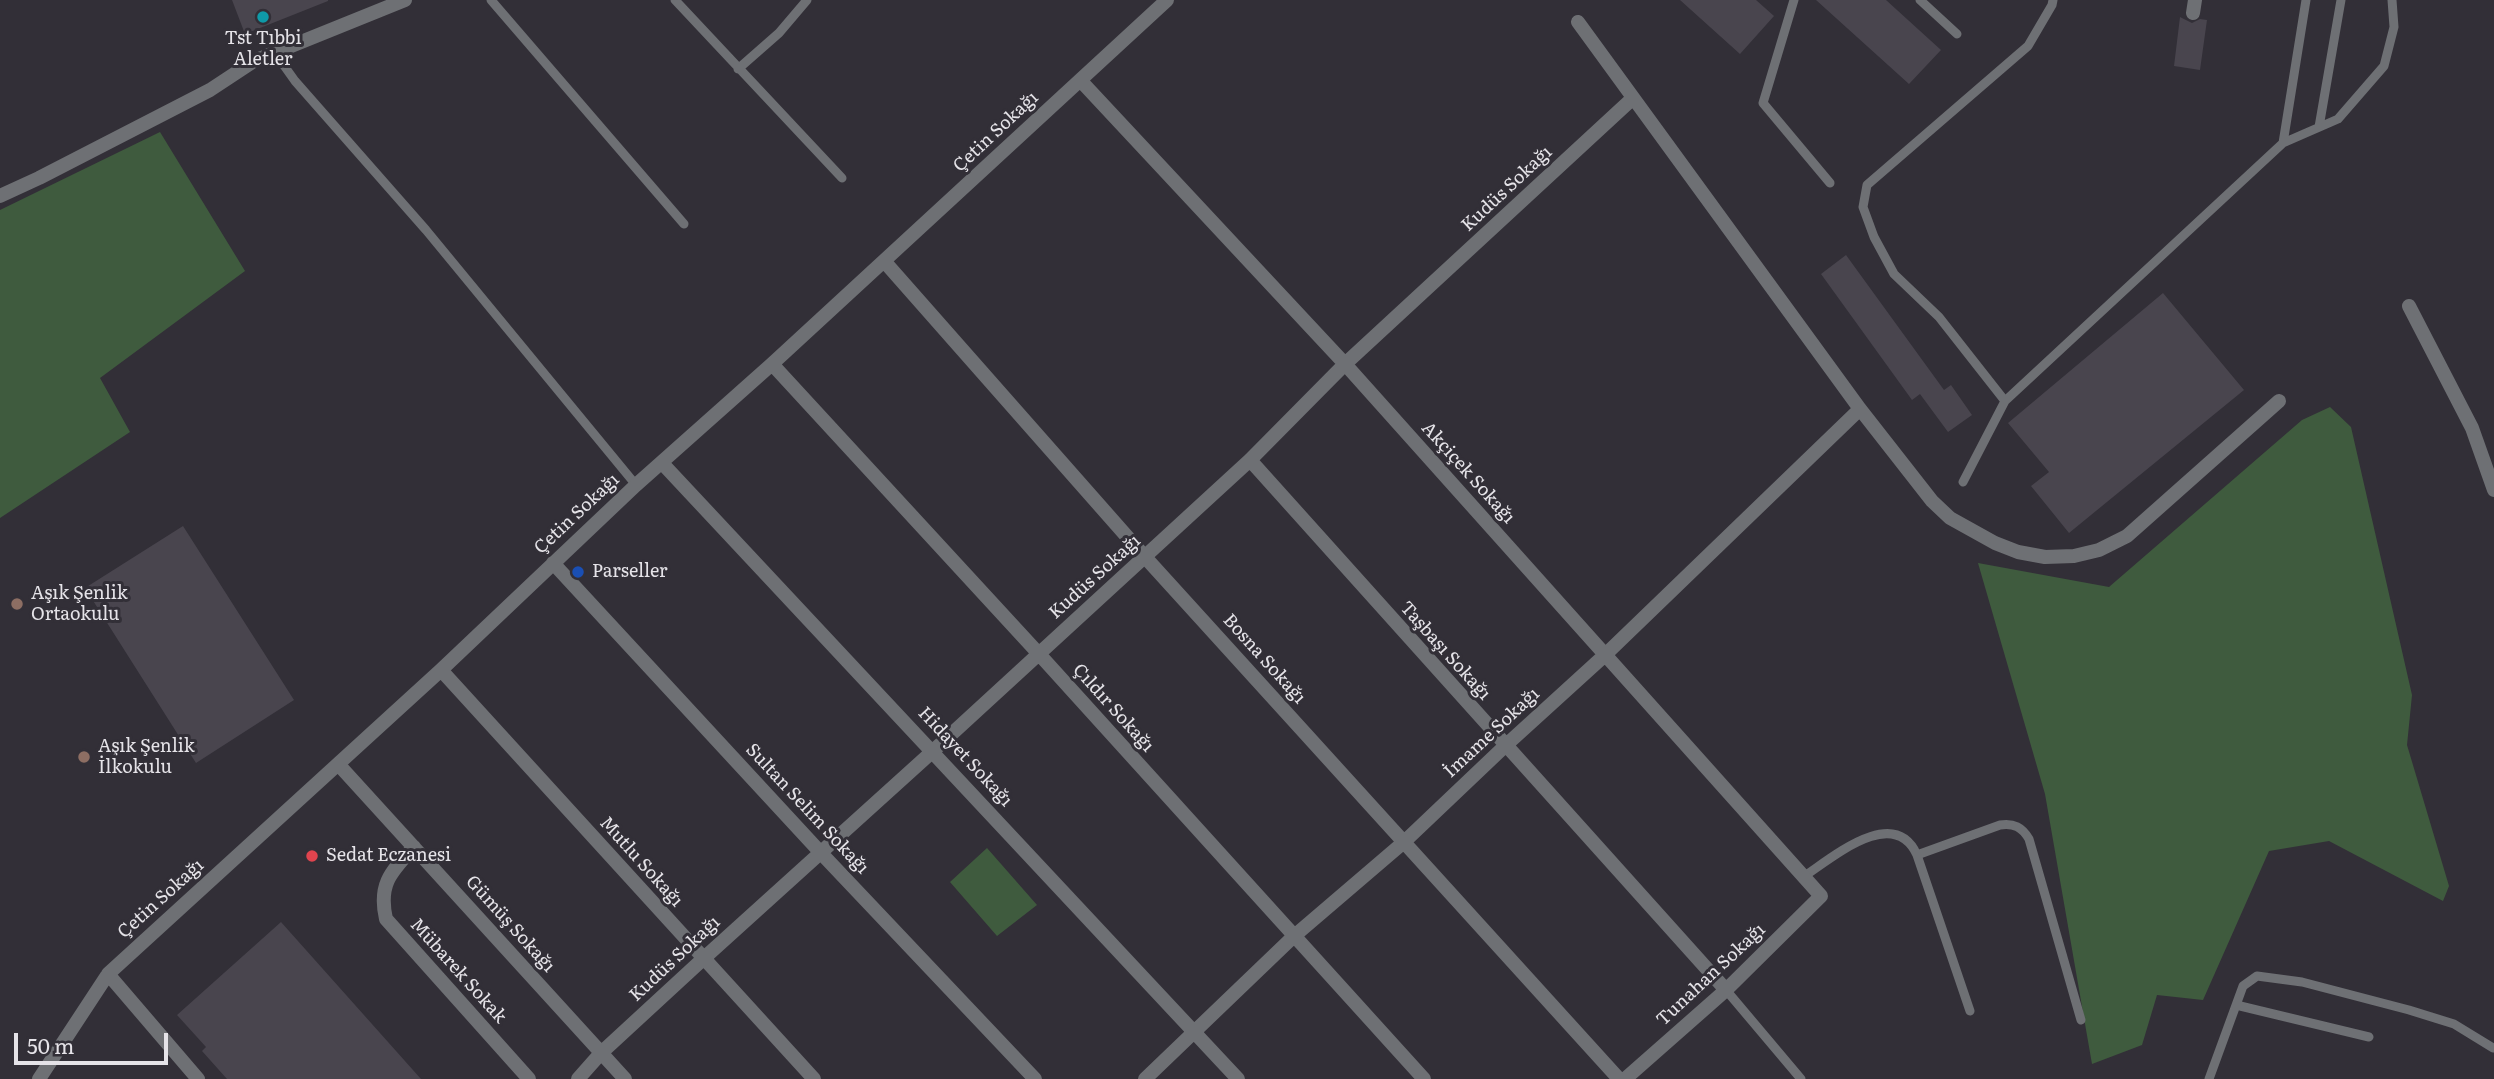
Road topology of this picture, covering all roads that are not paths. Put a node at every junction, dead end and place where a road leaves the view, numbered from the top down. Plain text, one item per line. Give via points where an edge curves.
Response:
1 (405, 0) edge
2 (491, 0) edge
3 (676, 0) edge
4 (807, 0) edge
5 (1167, 0) edge
6 (1794, 0) edge
7 (1920, 0) edge
8 (2053, 0) edge
9 (2306, 0) edge
10 (2342, 0) edge
11 (2392, 0) edge
12 (1578, 22) dead end
13 (1957, 34) dead end
14 (275, 53) junction
15 (738, 69) junction
16 (1080, 80) junction
17 (1632, 99) junction
18 (2319, 127) junction
19 (2283, 143) junction
20 (842, 178) dead end
21 (1830, 183) dead end
22 (0, 196) edge
23 (684, 224) dead end
24 (884, 261) junction
25 (2409, 306) dead end
26 (772, 364) junction
27 (1345, 364) junction
28 (2005, 401) junction
29 (2279, 401) dead end
30 (1860, 409) junction
31 (1250, 460) junction
32 (662, 463) junction
33 (1963, 482) dead end
34 (636, 485) junction
35 (2494, 490) edge
36 (1146, 557) junction
37 (553, 564) junction
38 (1039, 654) junction
39 (1605, 655) junction
40 (441, 670) junction
41 (1505, 746) junction
42 (933, 751) junction
43 (338, 764) junction
44 (1404, 842) junction
45 (414, 847) junction
46 (821, 853) junction
47 (1917, 855) junction
48 (1803, 877) junction
49 (1821, 896) joint
50 (1293, 937) junction
51 (703, 959) junction
52 (108, 974) junction
53 (1726, 990) junction
54 (2236, 1005) junction
55 (1970, 1011) dead end
56 (2081, 1020) dead end
57 (1194, 1032) junction
58 (2369, 1037) dead end
59 (2493, 1048) edge
60 (601, 1053) junction
61 (39, 1079) edge
62 (198, 1079) edge
63 (529, 1079) edge
64 (578, 1079) edge
65 (625, 1079) edge
66 (814, 1079) edge
67 (1035, 1079) edge
68 (1145, 1079) edge
69 (1238, 1079) edge
70 (1423, 1079) edge
71 (1619, 1079) edge
72 (1625, 1079) edge
73 (1801, 1079) edge
74 (2209, 1079) edge

1 - 14 street
2 - 23 lane
3 - 15 lane
4 - 15 lane via 779,33
5 - 16 street, Çetin Sokağı
6 - 21 lane via 1763,103
7 - 13 lane
8 - 28 lane via 2028,46 1867,186 1863,207 1894,274 1939,317
9 - 19 lane
10 - 18 lane
11 - 18 lane via 2394,27 2384,66 2338,119
12 - 17 street
14 - 22 street
14 - 34 lane
15 - 20 lane
16 - 24 street, Çetin Sokağı
16 - 27 street, Akçiçek Sokağı
17 - 27 street, Kudüs Sokağı
17 - 30 street
18 - 19 lane
19 - 28 lane
24 - 26 street, Çetin Sokağı
24 - 36 street, Bosna Sokağı
25 - 35 street via 2472,428
26 - 32 street, Çetin Sokağı
26 - 38 street, Çıldır Sokağı
27 - 31 street, Kudüs Sokağı
27 - 39 street, Akçiçek Sokağı
28 - 33 lane
29 - 30 street via 2127,536 2099,550 2055,557 2018,552 1950,518
30 - 39 street, İmame Sokağı
31 - 36 street, Kudüs Sokağı
31 - 41 street, Taşbaşı Sokağı
32 - 34 street, Çetin Sokağı
32 - 42 street, Hidayet Sokağı
34 - 37 street, Çetin Sokağı
36 - 38 street, Kudüs Sokağı
36 - 44 street, Bosna Sokağı
37 - 40 street, Çetin Sokağı
37 - 46 street, Sultan Selim Sokağı
38 - 42 street, Kudüs Sokağı
38 - 50 street, Çıldır Sokağı
39 - 41 street, İmame Sokağı
39 - 48 street, Akçiçek Sokağı
40 - 43 street, Çetin Sokağı
40 - 51 street, Mutlu Sokağı
41 - 44 street, İmame Sokağı
41 - 53 street, Taşbaşı Sokağı
42 - 46 street, Kudüs Sokağı
42 - 57 street, Hidayet Sokağı
43 - 45 street, Gümüş Sokağı
43 - 52 street, Çetin Sokağı
44 - 50 street, İmame Sokağı
44 - 71 street, Bosna Sokağı
45 - 60 street, Gümüş Sokağı
45 - 63 street, Mübarek Sokak via 385,883 382,902 386,919
46 - 51 street, Kudüs Sokağı
46 - 67 street, Sultan Selim Sokağı
47 - 48 lane via 1905,838 1888,832 1848,848
47 - 55 lane
47 - 56 lane via 2000,825 2016,826 2026,833
48 - 49 street, Akçiçek Sokağı
49 - 53 street, Tunahan Sokağı
50 - 57 street, İmame Sokağı
50 - 70 street, Çıldır Sokağı
51 - 60 street, Kudüs Sokağı
51 - 66 street, Mutlu Sokağı
52 - 61 street, Çetin Sokağı
52 - 62 street
53 - 72 street, Tunahan Sokağı
53 - 73 lane
54 - 58 lane
54 - 59 lane via 2243,986 2257,976 2291,980 2454,1024
54 - 74 lane
57 - 68 street, İmame Sokağı
57 - 69 street, Hidayet Sokağı
60 - 64 street, Kudüs Sokağı
60 - 65 street, Gümüş Sokağı

